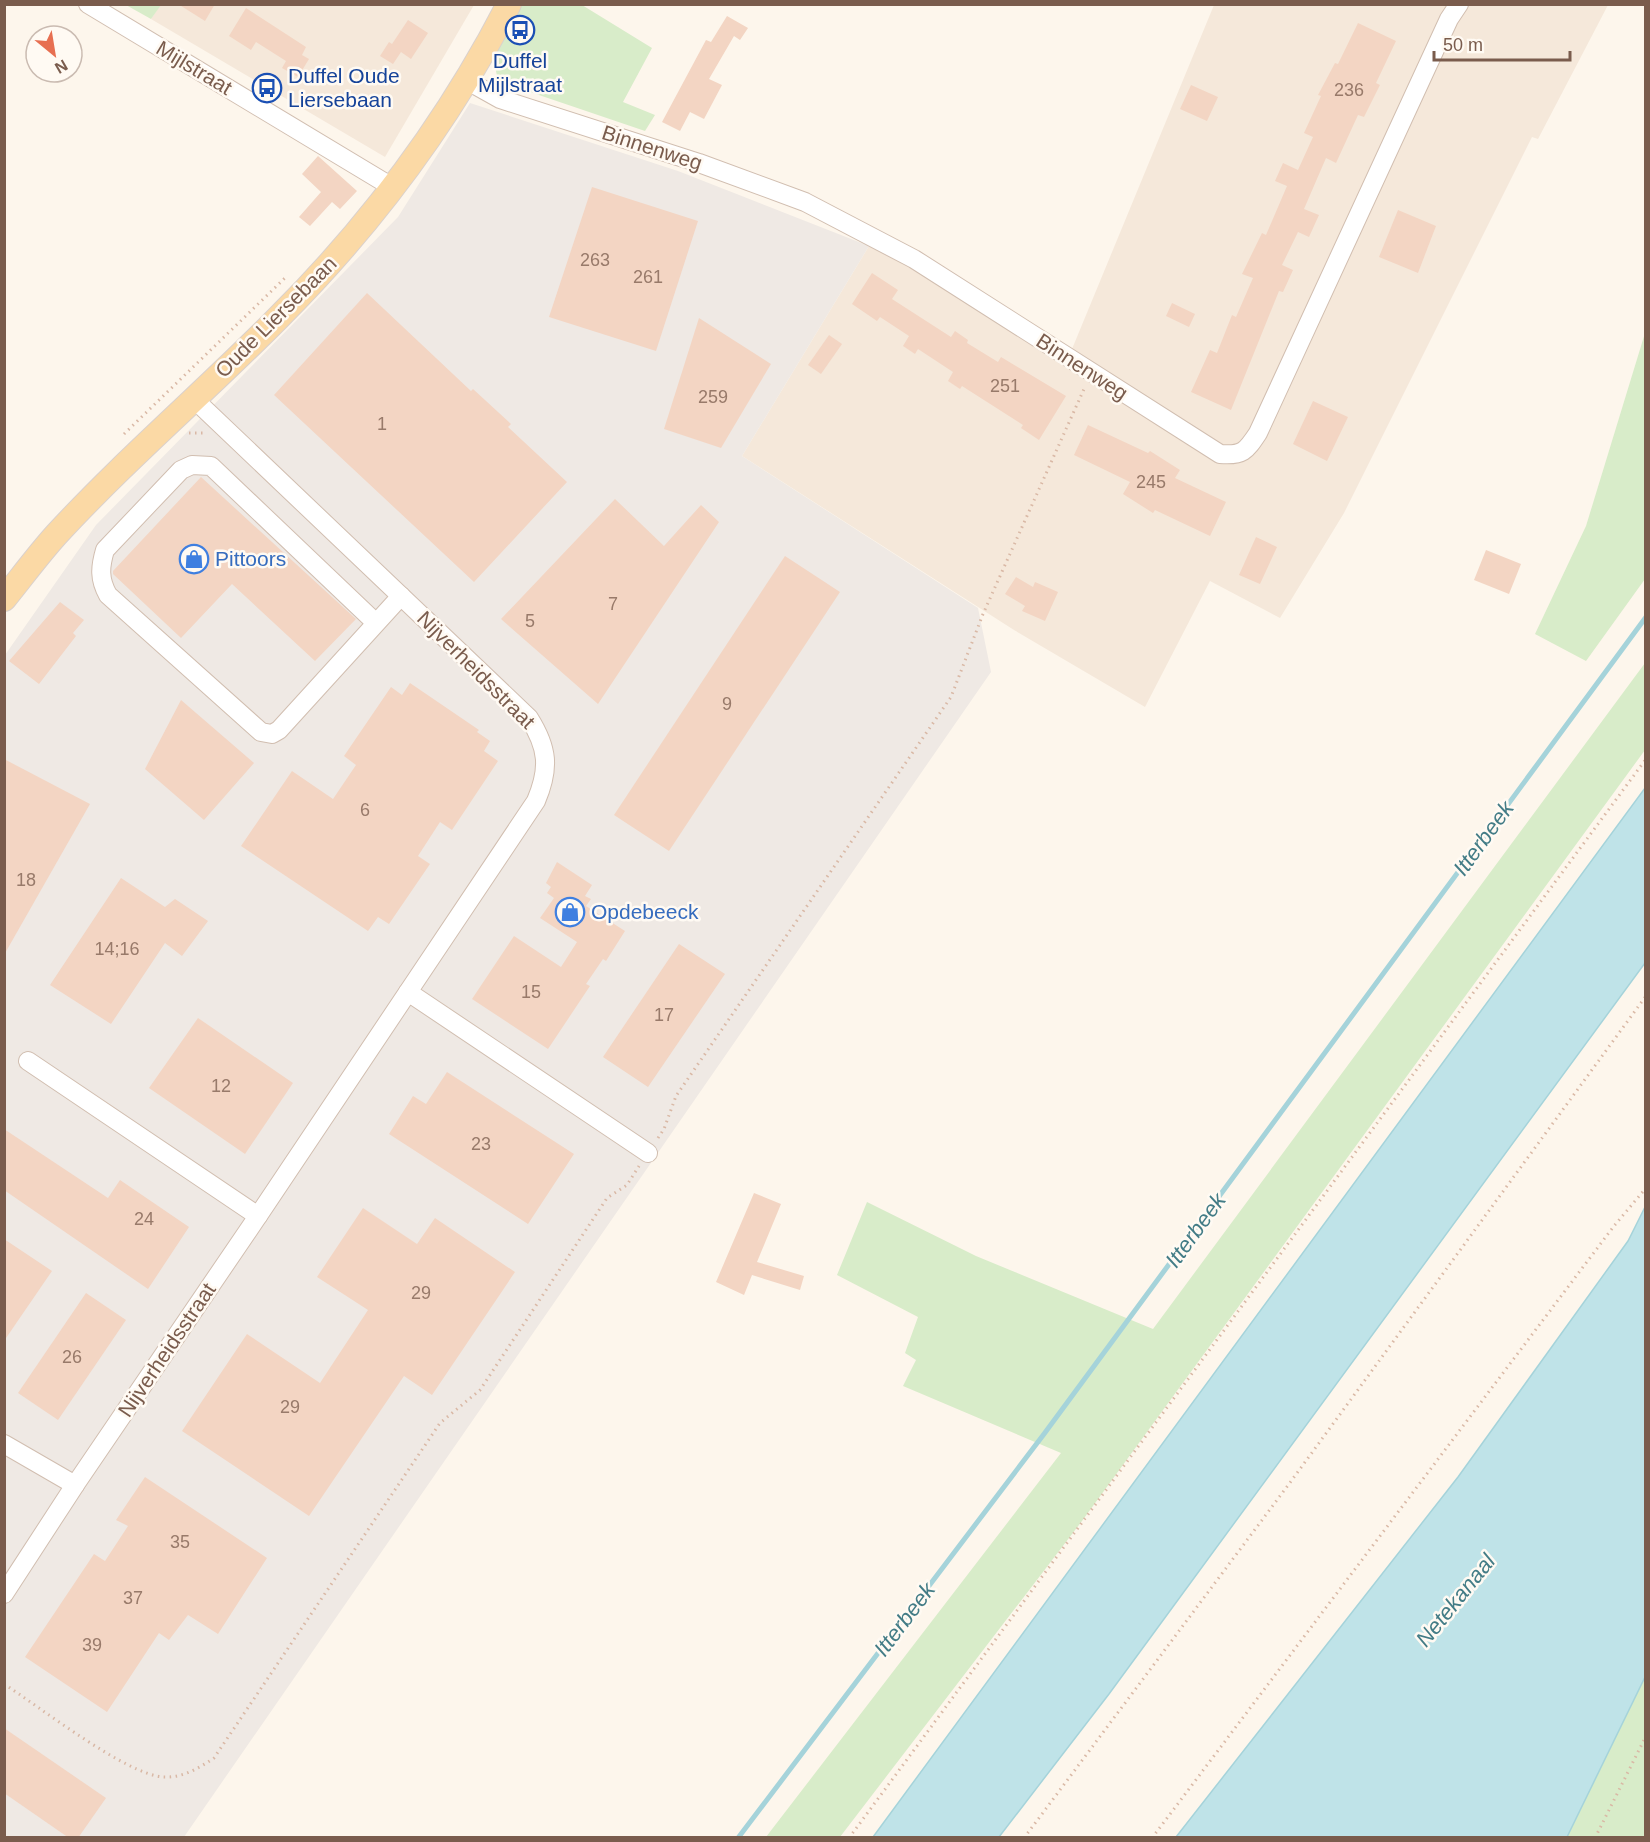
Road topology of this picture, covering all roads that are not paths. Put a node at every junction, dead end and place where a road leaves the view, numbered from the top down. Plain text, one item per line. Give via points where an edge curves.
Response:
1 (88, 4) edge
2 (509, 4) edge
3 (1459, 4) edge
4 (466, 80) junction
5 (392, 187) junction
6 (194, 399) junction
7 (401, 596) junction
8 (4, 599) edge
9 (376, 622) junction
10 (408, 992) junction
11 (28, 1061) dead end
12 (648, 1153) road end
13 (258, 1216) junction
14 (4, 1444) edge
15 (75, 1485) junction
16 (4, 1594) edge

1 - 5 street, Mijlstraat
2 - 4 main road, Oude Liersebaan
3 - 4 street, Binnenweg via 1258,433 1248,448 1236,455 1220,454 914,259 806,202 500,99
4 - 5 main road, Oude Liersebaan
5 - 6 main road, Oude Liersebaan via 317,277
6 - 7 street, Nijverheidsstraat
6 - 8 main road, Oude Liersebaan via 55,536
7 - 9 street
7 - 10 street, Nijverheidsstraat via 530,718 541,736 546,761 545,779 536,801
9 - 9 street via 272,734 261,732 108,595 101,584 101,565 105,550 181,470 192,465 211,466
10 - 12 street
10 - 13 street, Nijverheidsstraat
11 - 13 street
13 - 15 street, Nijverheidsstraat
14 - 15 street
15 - 16 street, Nijverheidsstraat

